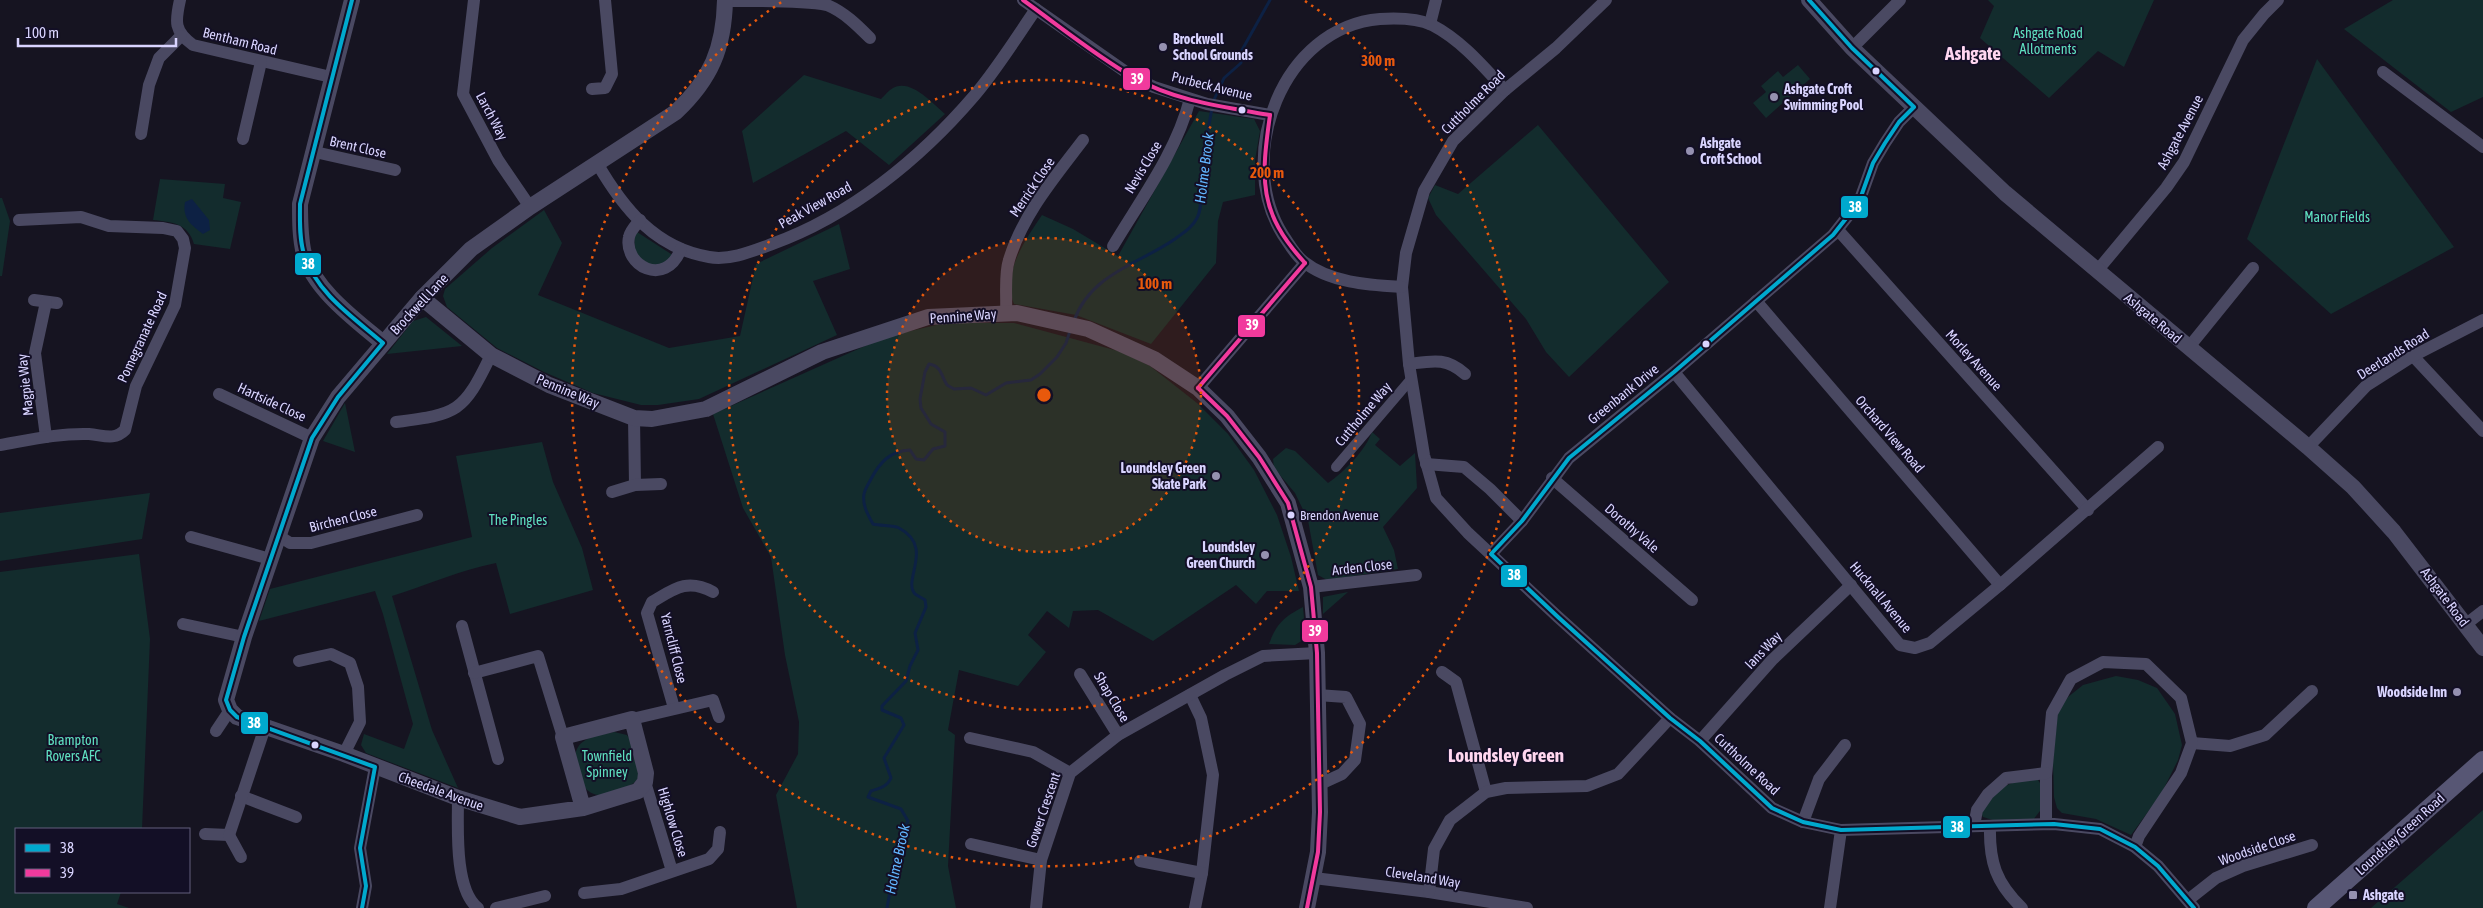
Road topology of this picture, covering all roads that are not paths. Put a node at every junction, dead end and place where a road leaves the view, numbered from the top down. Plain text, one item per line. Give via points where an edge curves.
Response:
1 (180, 0) edge
2 (352, 0) edge
3 (474, 0) edge
4 (605, 0) edge
5 (1023, 0) edge
6 (1436, 0) edge
7 (1606, 0) edge
8 (1809, 0) edge
9 (1900, 0) edge
10 (2278, 0) edge
11 (726, 1) edge
12 (1036, 9) junction
13 (1430, 24) junction
14 (181, 36) junction
15 (862, 36) dead end
16 (1852, 48) junction
17 (260, 62) junction
18 (2383, 72) dead end
19 (330, 78) junction
20 (592, 90) dead end
21 (1505, 90) junction
22 (1190, 99) junction
23 (1914, 107) junction
24 (1270, 115) junction
25 (141, 134) dead end
26 (243, 139) dead end
27 (1083, 140) dead end
28 (2483, 147) edge
29 (315, 152) junction
30 (597, 163) junction
31 (395, 170) dead end
32 (530, 207) junction
33 (640, 220) junction
34 (18, 221) dead end
35 (1838, 230) junction
36 (1113, 246) dead end
37 (681, 250) junction
38 (1305, 263) junction
39 (2253, 268) dead end
40 (2097, 271) junction
41 (1402, 287) junction
42 (422, 298) junction
43 (46, 302) dead end
44 (1756, 302) junction
45 (1006, 313) junction
46 (2483, 320) edge
47 (384, 343) junction
48 (2189, 347) junction
49 (491, 356) junction
50 (2413, 356) junction
51 (1409, 364) junction
52 (1674, 372) junction
53 (1465, 374) dead end
54 (1412, 378) junction
55 (1198, 388) junction
56 (219, 394) dead end
57 (634, 418) junction
58 (396, 422) dead end
59 (2483, 431) edge
60 (46, 437) junction
61 (312, 438) junction
62 (0, 445) edge
63 (2158, 447) dead end
64 (2308, 447) junction
65 (1426, 464) junction
66 (1336, 467) dead end
67 (1552, 478) junction
68 (661, 484) dead end
69 (635, 485) junction
70 (612, 492) dead end
71 (2088, 510) junction
72 (417, 515) dead end
73 (1522, 521) junction
74 (279, 536) junction
75 (191, 537) dead end
76 (1491, 554) junction
77 (270, 559) junction
78 (1416, 574) dead end
79 (1851, 585) junction
80 (2000, 585) junction
81 (1311, 587) junction
82 (713, 592) dead end
83 (1692, 600) dead end
84 (2483, 611) edge
85 (184, 624) dead end
86 (2465, 624) junction
87 (462, 626) dead end
88 (244, 638) junction
89 (2483, 648) edge
90 (1317, 653) junction
91 (299, 661) dead end
92 (1442, 672) dead end
93 (474, 673) junction
94 (1080, 674) dead end
95 (2312, 691) dead end
96 (1190, 695) junction
97 (1317, 695) junction
98 (228, 705) junction
99 (674, 708) junction
100 (719, 718) dead end
101 (1670, 718) junction
102 (632, 719) junction
103 (265, 727) junction
104 (216, 731) dead end
105 (1118, 735) junction
106 (563, 737) junction
107 (970, 738) dead end
108 (1700, 741) junction
109 (2192, 743) junction
110 (1846, 744) dead end
111 (344, 754) junction
112 (498, 759) dead end
113 (2483, 760) edge
114 (375, 767) junction
115 (1070, 773) junction
116 (2046, 773) junction
117 (645, 782) junction
118 (1318, 785) junction
119 (1486, 792) junction
120 (241, 796) junction
121 (458, 798) junction
122 (583, 808) junction
123 (296, 817) dead end
124 (1803, 822) junction
125 (2046, 824) junction
126 (1974, 826) junction
127 (1990, 826) junction
128 (1840, 830) junction
129 (720, 832) dead end
130 (205, 834) dead end
131 (228, 835) junction
132 (971, 844) dead end
133 (2312, 845) dead end
134 (2135, 846) junction
135 (241, 857) dead end
136 (1042, 860) junction
137 (1140, 861) dead end
138 (672, 871) junction
139 (1202, 873) junction
140 (1314, 878) junction
141 (1430, 892) junction
142 (584, 893) dead end
143 (545, 896) dead end
144 (2191, 904) edge
145 (1474, 905) edge
146 (362, 908) edge
147 (478, 908) edge
148 (496, 908) edge
149 (1036, 908) edge
150 (1195, 908) edge
151 (1307, 908) edge
152 (1528, 908) edge
153 (1830, 908) edge
154 (2022, 908) edge
155 (2316, 908) edge

1 - 14 street, Bentham Road via 175,19
2 - 19 street
3 - 32 street, Larch Way via 463,94 498,160
4 - 20 street via 612,74 605,88
5 - 12 street, Purbeck Avenue
6 - 13 street
7 - 21 street, Cuttholme Road via 1556,48
8 - 16 street, Ashgate Road
9 - 16 street
10 - 40 street, Ashgate Avenue via 2243,40 2184,162
11 - 15 street via 809,1 826,5 844,14
11 - 30 street, Brockwell Lane via 723,32 714,62 696,93 676,112
12 - 22 street, Purbeck Avenue via 1133,77 1154,88
12 - 37 street, Peak View Road via 975,95 947,125 847,209 795,236 747,254 711,258
13 - 21 street via 1455,39
13 - 24 street via 1398,18 1370,20 1346,26 1320,40 1286,78
14 - 17 street, Bentham Road via 192,45
14 - 25 street via 158,58 138,119
16 - 23 street, Ashgate Road
17 - 19 street, Bentham Road
17 - 26 street
18 - 28 street via 2398,90
19 - 29 street
21 - 41 street, Cuttholme Road via 1453,140 1424,191 1406,253
22 - 24 street, Purbeck Avenue
22 - 36 street, Nevis Close via 1172,148
23 - 35 street, Greenbank Drive via 1899,122 1881,150 1859,202
23 - 40 street, Ashgate Road via 2005,193
24 - 38 street via 1264,186 1274,221
27 - 45 street, Merrick Close via 1024,224 1009,261
29 - 31 street, Brent Close
29 - 47 street via 300,204 304,256 326,294
30 - 32 street, Brockwell Lane
30 - 33 street, Peak View Road
32 - 42 street, Brockwell Lane via 471,249
33 - 37 street, Peak View Road via 653,234
33 - 37 street via 631,232 629,245 636,260 648,269 666,269 676,261
34 - 60 street, Pomegranate Road via 81,217 109,226 163,228 177,232 185,248 175,306 131,398 125,430 112,437 89,434
35 - 44 street, Greenbank Drive
35 - 71 street, Morley Avenue
38 - 41 street via 1326,274 1366,284
38 - 55 street
39 - 48 street
40 - 48 street, Ashgate Road
41 - 51 street, Cuttholme Road
42 - 47 street, Brockwell Lane
42 - 49 street, Pennine Way
43 - 60 street, Magpie Way via 35,353
44 - 52 street, Greenbank Drive
44 - 80 street, Orchard View Road
45 - 55 street, Pennine Way via 1073,326 1120,342 1154,359
45 - 57 street, Pennine Way via 928,317 822,352 706,409 652,420
46 - 50 street, Deerlands Road
47 - 61 street, Brockwell Lane via 338,397
48 - 64 street, Ashgate Road
49 - 57 street, Pennine Way via 549,385
49 - 58 street via 474,390 460,406 441,416
50 - 59 street
50 - 64 street, Deerlands Road via 2366,386
51 - 53 street via 1434,360 1454,364
51 - 54 street, Cuttholme Road
52 - 67 street, Greenbank Drive via 1568,458
52 - 79 street, Hucknall Avenue
54 - 65 street, Cuttholme Road
54 - 66 street, Cuttholme Way
55 - 81 street, Pennine Way via 1227,416 1254,450 1288,503
56 - 61 street, Hartside Close
57 - 69 street
60 - 62 street, Pomegranate Road
61 - 74 street, Brockwell Lane
63 - 71 street, Hucknall Avenue
64 - 86 street, Ashgate Road via 2394,532
65 - 73 street via 1464,467
65 - 76 street, Cuttholme Road via 1436,498
67 - 73 street, Greenbank Drive
67 - 83 street, Dorothy Vale
68 - 69 street
69 - 70 street
71 - 80 street, Hucknall Avenue
72 - 74 street, Birchen Close via 311,543 290,543
73 - 76 street, Greenbank Drive
74 - 77 street, Brockwell Lane
75 - 77 street
76 - 101 street, Cuttholme Road
77 - 88 street, Brockwell Lane
78 - 81 street, Arden Close
79 - 80 street, Hucknall Avenue via 1900,645 1915,648 1930,643
79 - 108 street, Ians Way via 1772,660
81 - 90 street, Pennine Way
82 - 99 street, Yarncliff Close via 694,584 677,587 652,602 647,613
84 - 86 street
85 - 88 street
86 - 89 street, Ashgate Road
87 - 93 street
88 - 98 street, Brockwell Lane
90 - 96 street, Gower Crescent via 1263,656
90 - 97 street, Pennine Way
91 - 111 street via 331,654 350,663 358,687 360,722
92 - 119 street via 1456,682
93 - 106 street via 538,656
93 - 112 street
94 - 105 street, Shap Close
95 - 109 street via 2265,735 2230,746
96 - 105 street, Gower Crescent
96 - 139 street via 1201,718 1213,775
97 - 118 street, Pennine Way
97 - 118 street via 1346,698 1360,724 1355,760 1342,774
98 - 103 street, Cheedale Avenue via 237,717
98 - 104 street, Brockwell Lane
99 - 100 street via 713,700
99 - 102 street
101 - 108 street, Cuttholme Road
101 - 119 street via 1618,774 1587,786 1506,788
102 - 106 street
102 - 117 street via 646,773
103 - 111 street, Cheedale Avenue
103 - 120 street
105 - 115 street, Gower Crescent
106 - 122 street
107 - 115 street via 1033,752
108 - 124 street, Cuttholme Road via 1772,808
109 - 116 street via 2181,698 2146,664 2103,662 2072,679 2052,713
109 - 134 street via 2181,774
110 - 124 street via 1818,779
111 - 114 street, Cheedale Avenue
113 - 155 main road, Loundsley Green Road
114 - 121 street, Cheedale Avenue
114 - 146 street via 360,848 366,886
115 - 136 street, Gower Crescent
116 - 125 street
116 - 126 street via 2006,778 1988,794 1977,810
117 - 122 street, Cheedale Avenue via 638,791
117 - 138 street, Highlow Close
118 - 140 street, Pennine Way via 1320,812
119 - 141 street via 1450,820 1434,849
120 - 123 street
120 - 131 street
121 - 122 street, Cheedale Avenue via 520,817
121 - 147 street via 457,853 470,902
124 - 128 street, Cuttholme Road
125 - 127 street, Cuttholme Road
125 - 134 street, Cuttholme Road via 2100,829
126 - 127 street, Cuttholme Road
126 - 128 street, Cuttholme Road
127 - 154 street via 1990,849 1996,875
128 - 153 street
129 - 138 street, Highlow Close via 718,849 710,859
130 - 131 street
131 - 135 street
132 - 136 street
133 - 144 street, Woodside Close via 2243,866 2216,878
134 - 144 street, Cuttholme Road via 2158,866
136 - 149 street, Gower Crescent
137 - 139 street
138 - 142 street, Highlow Close via 621,889
139 - 150 street
140 - 141 street, Cleveland Way
140 - 151 street, Pennine Way
141 - 145 street, Cleveland Way
143 - 148 street
145 - 152 street, Cleveland Way

